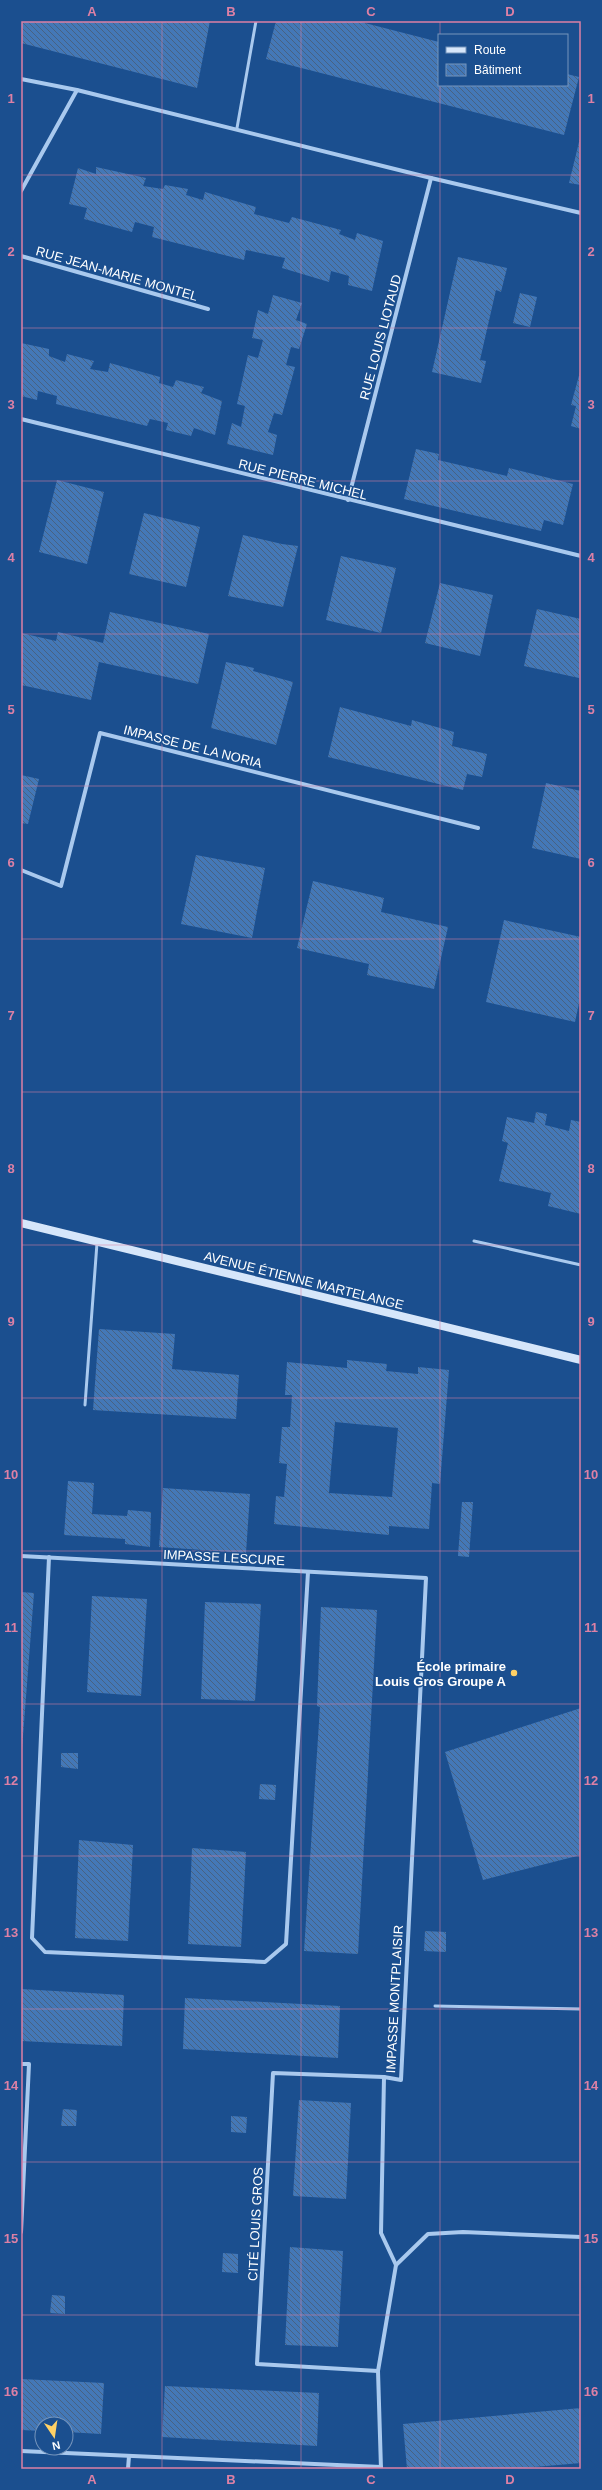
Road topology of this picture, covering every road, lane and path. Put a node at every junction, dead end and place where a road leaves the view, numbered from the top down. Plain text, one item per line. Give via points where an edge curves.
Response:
1 (256, 21) edge
2 (21, 79) edge
3 (77, 90) junction
4 (237, 128) junction
5 (431, 178) junction
6 (21, 191) edge
7 (581, 213) edge
8 (21, 256) edge
9 (208, 309) dead end
10 (21, 419) edge
11 (348, 500) junction
12 (581, 556) edge
13 (478, 828) dead end
14 (21, 870) edge
15 (21, 1223) edge
16 (97, 1241) junction
17 (474, 1241) dead end
18 (581, 1265) edge
19 (581, 1360) edge
20 (85, 1405) dead end
21 (21, 1556) edge
22 (49, 1557) junction
23 (308, 1572) junction
24 (426, 1578) joint
25 (435, 2006) dead end
26 (581, 2009) edge
27 (21, 2064) edge
28 (384, 2077) junction
29 (21, 2232) edge
30 (581, 2237) edge
31 (396, 2265) junction
32 (378, 2371) junction
33 (21, 2451) edge
34 (129, 2456) junction
35 (381, 2468) edge
36 (128, 2469) edge

1 - 4 lane
2 - 3 street
3 - 4 street
3 - 6 street
4 - 5 street
5 - 7 street
5 - 11 street, RUE LOUIS LIOTAUD
8 - 9 street, RUE JEAN-MARIE MONTEL
10 - 11 street, RUE PIERRE MICHEL
11 - 12 street, RUE PIERRE MICHEL
13 - 14 street, IMPASSE DE LA NORIA via 100,733 61,886
15 - 16 street, AVENUE ÉTIENNE MARTELANGE
16 - 19 street, AVENUE ÉTIENNE MARTELANGE
16 - 20 lane
17 - 18 lane
21 - 22 street, IMPASSE LESCURE
22 - 23 street, IMPASSE LESCURE
22 - 23 street via 32,1938 45,1952 265,1962 286,1944
23 - 24 street, IMPASSE LESCURE
24 - 28 street, IMPASSE MONTPLAISIR via 401,2080
25 - 26 lane
27 - 29 street via 29,2064
28 - 31 street, IMPASSE MONTPLAISIR via 382,2233
28 - 32 street, CITÉ LOUIS GROS via 273,2073 256,2364
30 - 31 street via 463,2232 428,2234
31 - 32 street
32 - 35 street
33 - 34 street
34 - 35 street
34 - 36 street

